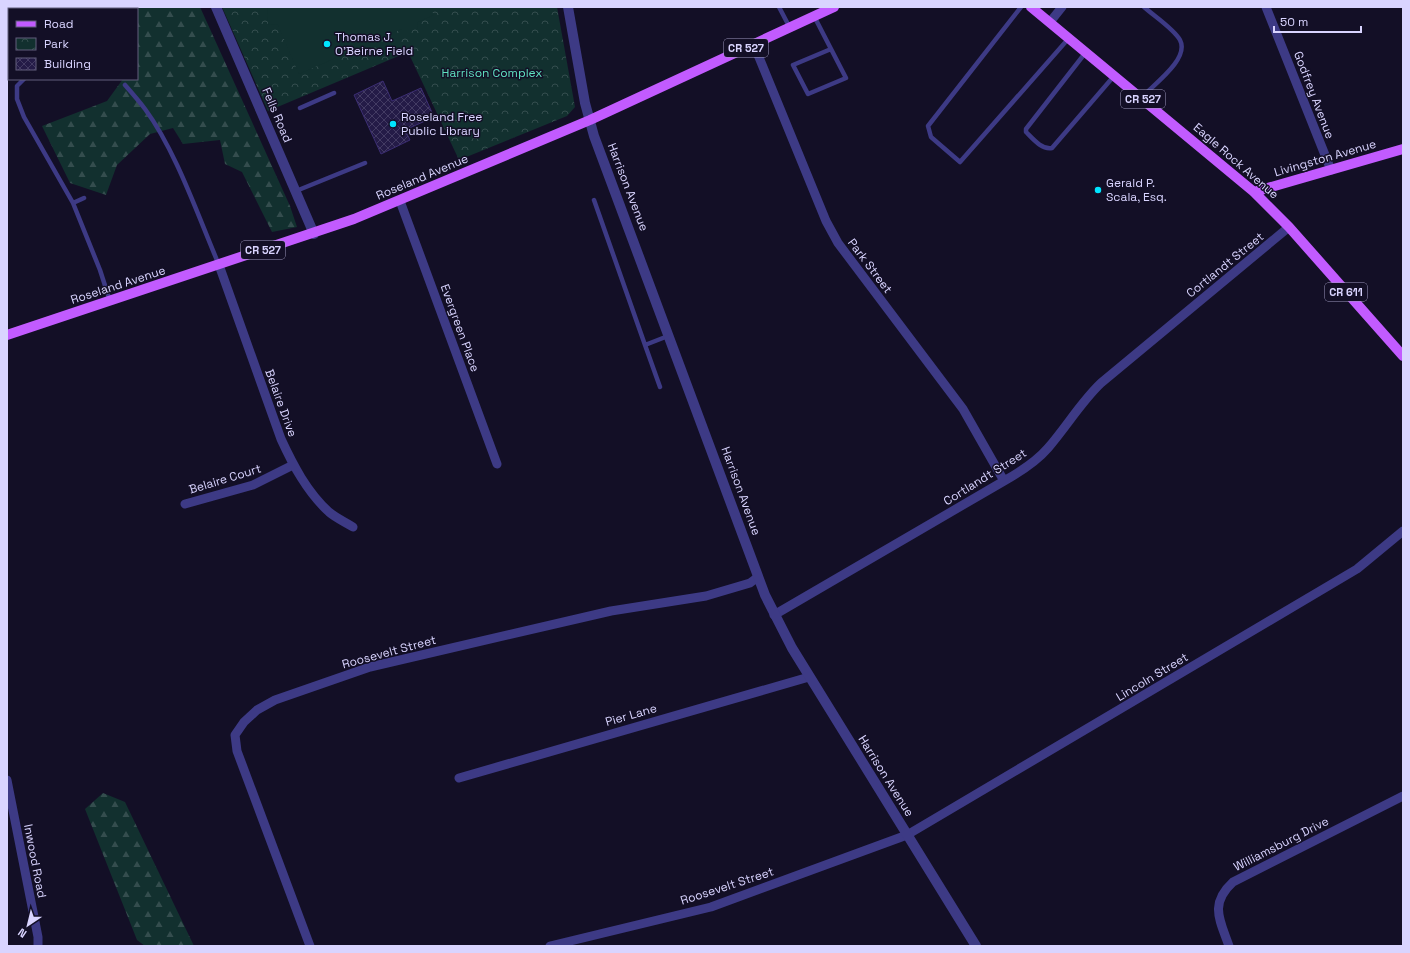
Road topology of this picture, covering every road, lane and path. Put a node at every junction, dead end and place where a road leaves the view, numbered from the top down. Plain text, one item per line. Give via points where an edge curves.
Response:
1 (216, 7) edge
2 (568, 7) edge
3 (779, 7) edge
4 (834, 7) edge
5 (1021, 7) edge
6 (1031, 7) edge
7 (1062, 7) edge
8 (1144, 7) edge
9 (1266, 7) edge
10 (814, 16) junction
11 (1050, 22) junction
12 (790, 28) junction
13 (1069, 38) junction
14 (754, 45) junction
15 (831, 49) junction
16 (1086, 52) junction
17 (1114, 76) junction
18 (23, 80) edge
19 (125, 85) dead end
20 (334, 93) dead end
21 (1141, 98) junction
22 (300, 108) dead end
23 (590, 120) junction
24 (1403, 149) edge
25 (365, 163) dead end
26 (1330, 170) junction
27 (296, 191) junction
28 (1254, 192) junction
29 (84, 198) dead end
30 (594, 200) dead end
31 (400, 201) junction
32 (73, 203) junction
33 (1288, 228) junction
34 (314, 234) junction
35 (218, 265) junction
36 (110, 301) junction
37 (7, 335) edge
38 (670, 336) junction
39 (645, 345) junction
40 (1403, 356) edge
41 (660, 387) dead end
42 (497, 464) dead end
43 (293, 465) junction
44 (1004, 481) junction
45 (185, 504) dead end
46 (353, 528) dead end
47 (1403, 532) edge
48 (758, 577) junction
49 (774, 615) junction
50 (810, 677) junction
51 (459, 778) dead end
52 (7, 780) edge
53 (1403, 796) edge
54 (907, 835) junction
55 (38, 946) edge
56 (310, 946) edge
57 (550, 946) edge
58 (976, 946) edge
59 (1229, 946) edge

1 - 27 street, Fells Road
2 - 23 street, Harrison Avenue
3 - 12 lane
4 - 10 main road, Roseland Avenue / CR 527
5 - 13 lane via 928,126 931,137 960,162
6 - 11 main road, Eagle Rock Avenue / CR 527
7 - 11 street
8 - 21 lane via 1175,34 1182,48 1174,66
9 - 26 street, Godfrey Avenue
10 - 12 main road, Roseland Avenue / CR 527
10 - 15 lane
11 - 13 main road, Eagle Rock Avenue / CR 527
12 - 14 main road, Roseland Avenue / CR 527
13 - 16 main road, Eagle Rock Avenue / CR 527
14 - 23 main road, Roseland Avenue / CR 527
14 - 44 street, Park Street via 826,221 838,243 963,408
15 - 15 lane via 846,78 808,94 793,65
16 - 17 main road, Eagle Rock Avenue / CR 527
16 - 17 lane via 1026,129 1033,139 1046,148 1055,146
17 - 21 main road, Eagle Rock Avenue / CR 527
18 - 32 lane via 17,86 17,99 24,117
19 - 35 lane via 145,109 161,135
20 - 22 lane
21 - 28 main road, Eagle Rock Avenue / CR 527
23 - 31 main road, Roseland Avenue / CR 527
23 - 38 street, Harrison Avenue
24 - 26 main road, Livingston Avenue
25 - 27 lane
26 - 28 main road, Livingston Avenue
27 - 34 street, Fells Road
28 - 33 main road, Eagle Rock Avenue / CR 611
29 - 32 lane
30 - 39 lane
31 - 34 main road, Roseland Avenue / CR 527
31 - 42 street, Evergreen Place
32 - 36 lane
33 - 40 main road, Eagle Rock Avenue / CR 611
33 - 44 street, Cortlandt Street via 1101,382 1048,448 1036,460
34 - 35 main road, Roseland Avenue / CR 527
35 - 36 main road, Roseland Avenue / CR 527
35 - 43 street, Belaire Drive via 281,439
36 - 37 main road, Roseland Avenue / CR 527
38 - 39 lane
38 - 48 street, Harrison Avenue
39 - 41 lane
43 - 45 street, Belaire Court via 254,485
43 - 46 street, Belaire Drive via 329,512
44 - 49 street, Cortlandt Street
47 - 54 street, Lincoln Street via 1357,569
48 - 49 street, Harrison Avenue
48 - 56 street, Roosevelt Street via 750,583 706,596 611,611 370,667 275,700 258,710 244,722 235,735 237,751
49 - 50 street, Harrison Avenue
50 - 51 street, Pier Lane
50 - 54 street, Harrison Avenue
52 - 55 street, Inwood Road
53 - 59 street, Williamsburg Drive via 1233,882 1221,897 1218,917
54 - 57 street, Roosevelt Street via 711,907
54 - 58 street, Harrison Avenue

